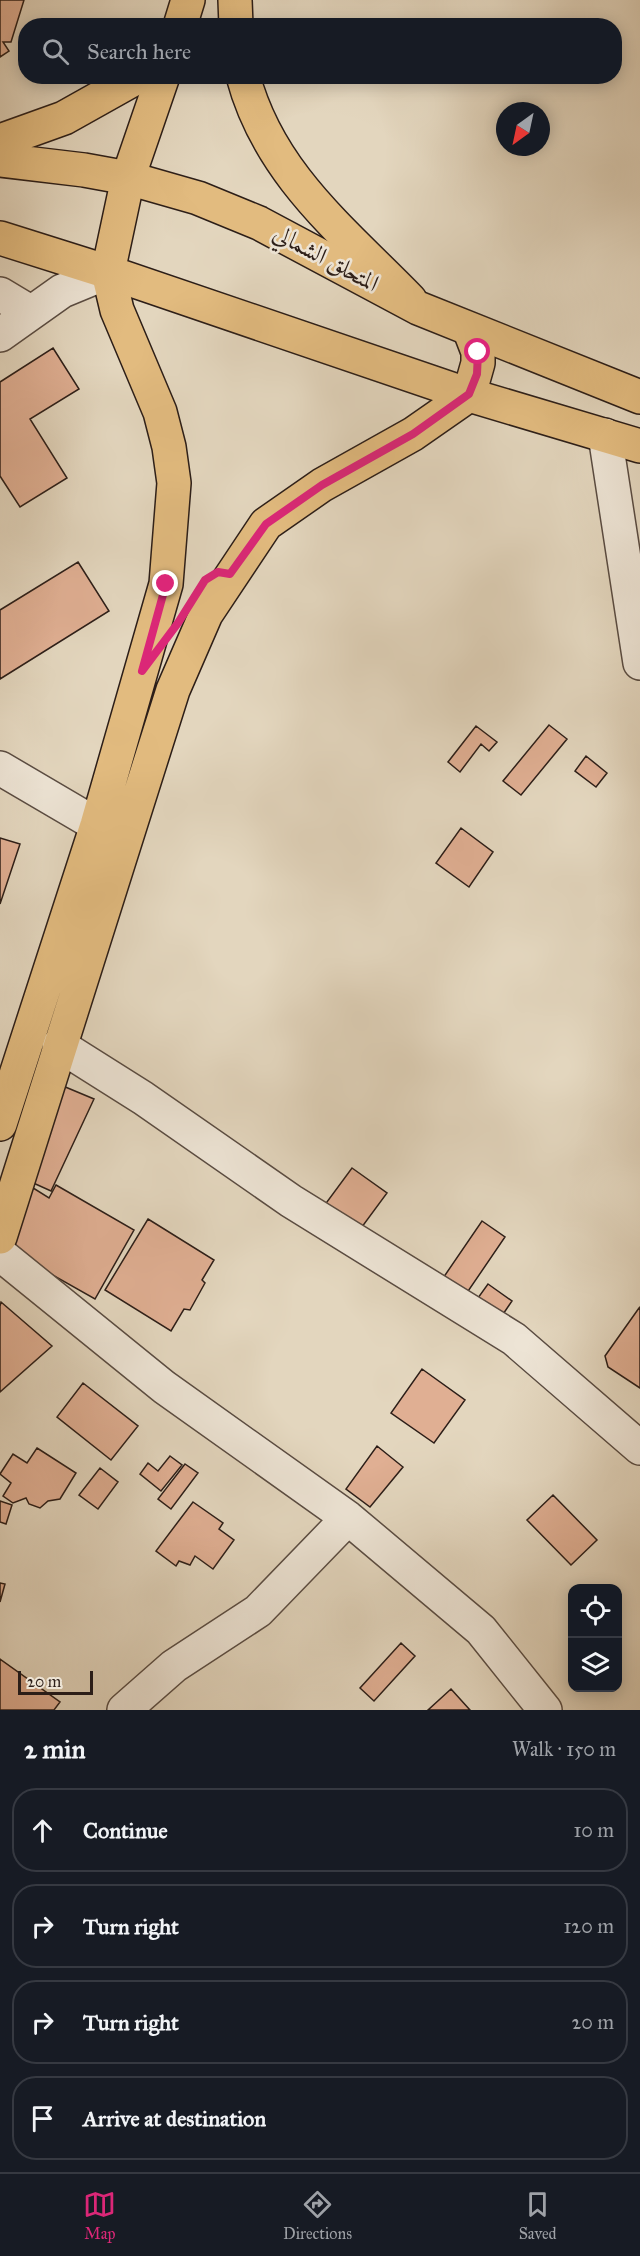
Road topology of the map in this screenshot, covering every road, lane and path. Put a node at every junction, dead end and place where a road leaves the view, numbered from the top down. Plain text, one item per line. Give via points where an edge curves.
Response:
1 (188, 0) edge
2 (235, 0) edge
3 (182, 18) edge
4 (236, 18) edge
5 (125, 84) edge
6 (160, 84) edge
7 (246, 84) edge
8 (0, 141) edge
9 (0, 160) edge
10 (128, 178) junction
11 (0, 238) edge
12 (108, 272) junction
13 (0, 294) edge
14 (418, 308) junction
15 (30, 312) junction
16 (470, 331) junction
17 (0, 335) edge
18 (469, 394) junction
19 (640, 397) edge
20 (605, 435) junction
21 (640, 446) edge
22 (230, 574) junction
23 (640, 663) edge
24 (142, 671) junction
25 (0, 768) edge
26 (97, 825) junction
27 (59, 1045) junction
28 (0, 1124) edge
29 (0, 1237) edge
30 (0, 1254) edge
31 (640, 1448) edge
32 (348, 1518) junction
33 (124, 1710) edge
34 (545, 1710) edge

1 - 3 main road
2 - 4 main road
5 - 8 main road via 64,118
6 - 10 main road
7 - 14 main road via 260,127 292,177
9 - 10 main road, المتحلق الشمالي
10 - 12 main road
10 - 14 main road, المتحلق الشمالي via 198,198 259,223
11 - 12 main road
12 - 15 street via 62,291
12 - 18 main road
12 - 24 main road via 117,310 160,412 174,483 166,584
13 - 15 street
14 - 16 main road, المتحلق الشمالي
15 - 17 street
16 - 18 main road via 478,363
16 - 19 main road, المتحلق الشمالي
18 - 20 main road
18 - 22 main road via 413,434 322,485 266,524
20 - 21 main road
20 - 23 street
22 - 24 main road via 218,572 205,580
22 - 27 main road via 206,614 173,690
24 - 26 main road
25 - 26 street
26 - 28 main road
27 - 29 main road
27 - 31 street via 291,1201 514,1339
30 - 32 street via 165,1387
32 - 33 street via 258,1611 174,1666
32 - 34 street via 481,1630

